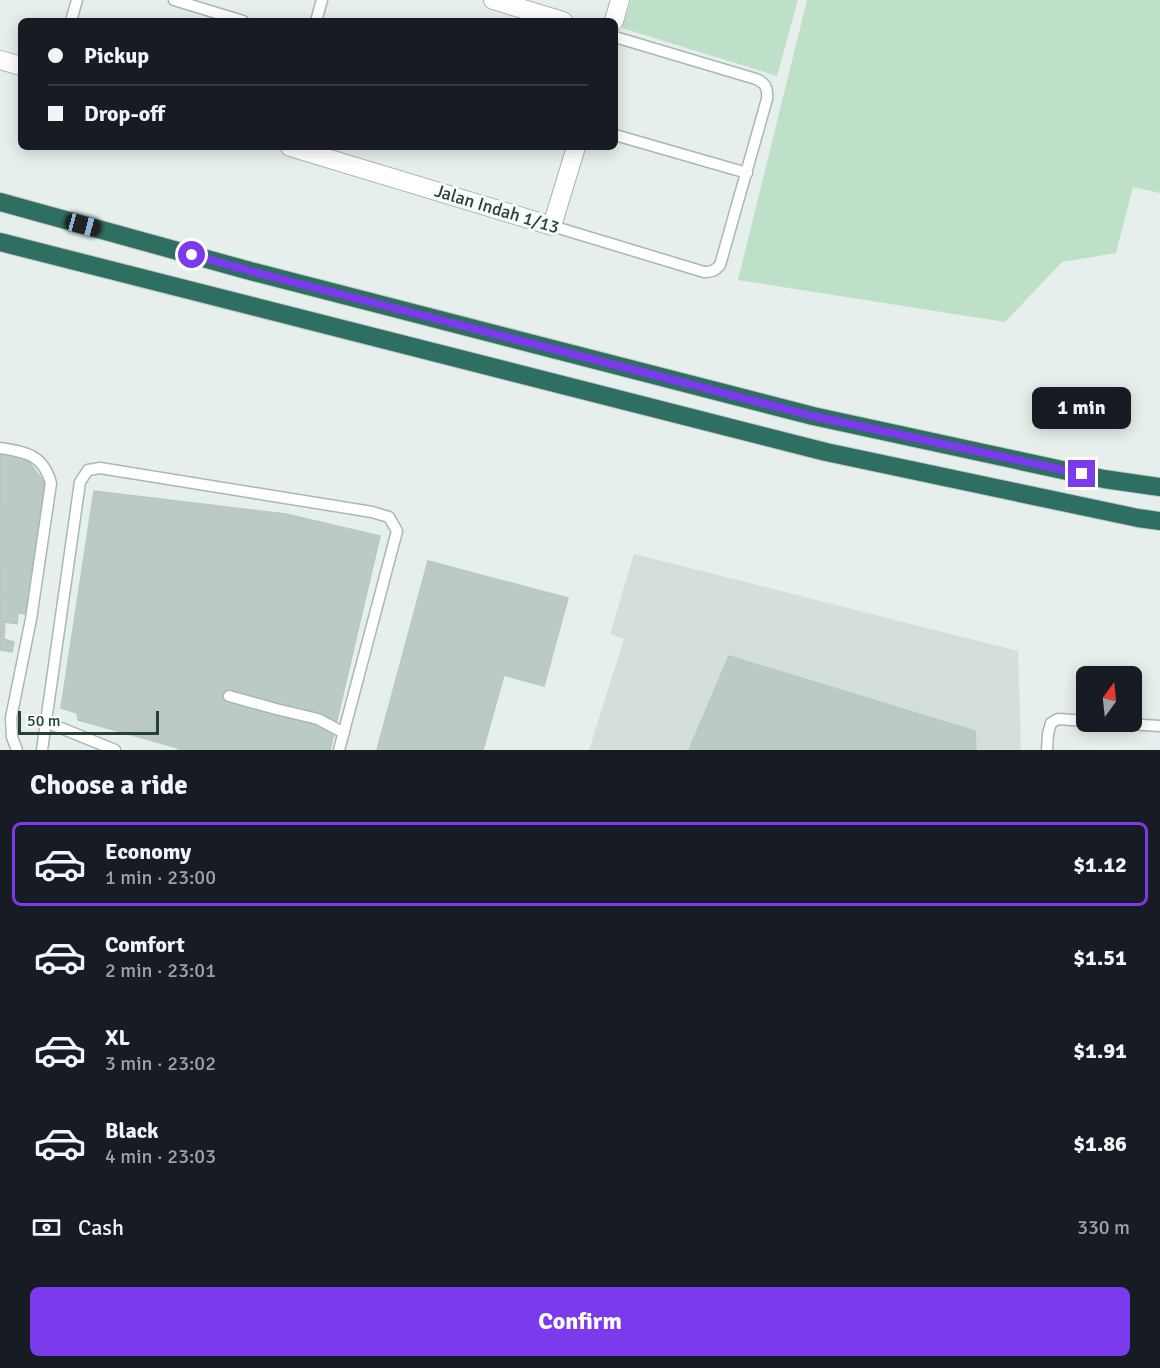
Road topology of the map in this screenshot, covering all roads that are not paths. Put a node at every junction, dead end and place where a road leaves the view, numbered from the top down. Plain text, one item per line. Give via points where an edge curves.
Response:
1 (77, 0) edge
2 (174, 0) edge
3 (322, 0) edge
4 (493, 0) edge
5 (620, 0) edge
6 (72, 18) edge
7 (233, 18) edge
8 (317, 18) edge
9 (553, 18) edge
10 (615, 18) edge
11 (618, 38) edge
12 (0, 60) edge
13 (18, 65) edge
14 (618, 136) edge
15 (300, 150) edge
16 (575, 150) edge
17 (747, 173) junction
18 (0, 202) edge
19 (552, 226) junction
20 (0, 242) edge
21 (0, 448) edge
22 (1160, 487) edge
23 (1160, 521) edge
24 (230, 696) dead end
25 (1076, 720) edge
26 (46, 722) junction
27 (1142, 725) edge
28 (1160, 726) edge
29 (344, 733) junction
30 (17, 750) edge
31 (42, 750) edge
32 (115, 750) edge
33 (339, 750) edge
34 (1047, 750) edge

1 - 6 lane
2 - 7 lane
3 - 8 lane
4 - 9 street
5 - 10 street
11 - 17 lane via 762,81 768,91 767,99
12 - 13 street
14 - 17 lane
15 - 19 street, Jalan Indah 1/13
16 - 19 street
17 - 19 lane, Jalan Indah 1/13 via 720,265 711,272
18 - 22 highway via 813,416 1104,479
20 - 23 highway via 826,452
21 - 30 lane via 35,458 48,470 51,483 31,619 11,718
24 - 29 lane via 318,719
25 - 34 lane via 1058,719 1051,723
26 - 29 lane via 80,482 88,470 99,468 388,517 397,531
26 - 31 lane
26 - 32 lane
27 - 28 lane
29 - 33 lane

